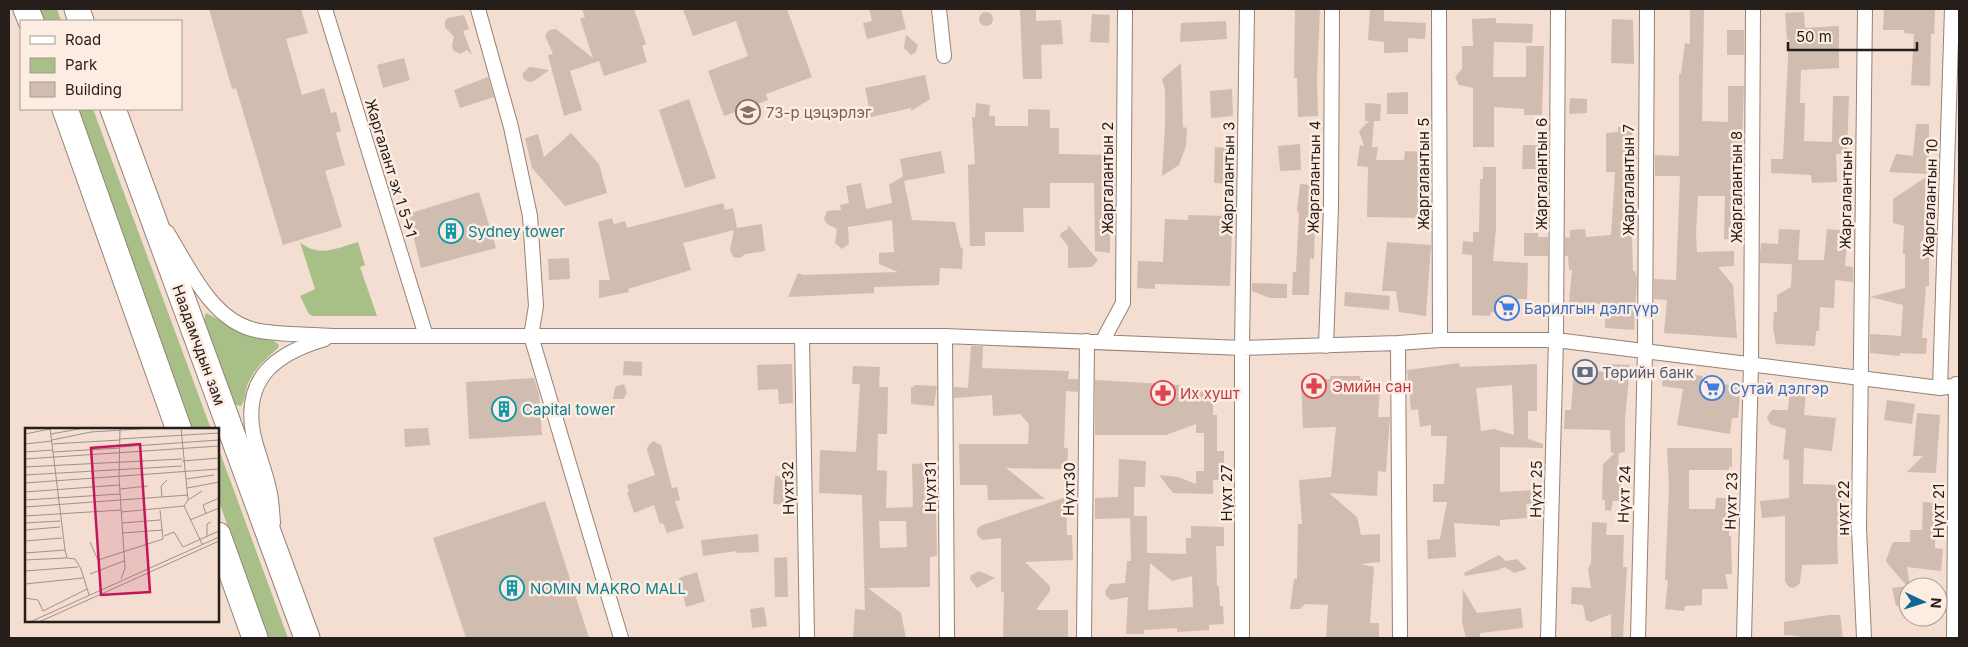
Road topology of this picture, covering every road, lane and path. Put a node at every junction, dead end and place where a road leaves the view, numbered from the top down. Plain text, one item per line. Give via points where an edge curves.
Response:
1 (325, 9) edge
2 (478, 9) edge
3 (939, 9) edge
4 (1125, 9) edge
5 (1247, 9) edge
6 (1332, 9) edge
7 (1439, 9) edge
8 (1558, 9) edge
9 (1647, 9) edge
10 (1753, 9) edge
11 (1865, 9) edge
12 (1952, 9) edge
13 (944, 56) dead end
14 (65, 110) edge
15 (113, 110) edge
16 (146, 198) junction
17 (332, 336) junction
18 (426, 336) junction
19 (531, 336) junction
20 (945, 336) junction
21 (802, 337) junction
22 (1440, 340) junction
23 (1556, 340) junction
24 (1087, 341) junction
25 (1102, 342) junction
26 (1398, 343) junction
27 (1326, 346) junction
28 (1242, 348) junction
29 (1644, 351) junction
30 (1751, 364) junction
31 (1861, 378) junction
32 (1957, 384) edge
33 (1940, 388) junction
34 (178, 428) edge
35 (219, 538) edge
36 (278, 559) junction
37 (255, 638) edge
38 (307, 638) edge
39 (621, 638) edge
40 (807, 638) edge
41 (947, 638) edge
42 (1084, 638) edge
43 (1242, 638) edge
44 (1400, 638) edge
45 (1548, 638) edge
46 (1638, 638) edge
47 (1744, 638) edge
48 (1864, 638) edge
49 (1954, 638) edge

1 - 18 street, Жаргалант эх 1 5→1
2 - 19 street via 511,127 530,216 536,306
3 - 13 street
4 - 25 street, Жаргалантын 2 via 1123,302
5 - 28 street, Жаргалантын 3
6 - 27 street, Жаргалантын 4 via 1331,207
7 - 22 street, Жаргалантын 5
8 - 23 street, Жаргалантын 6
9 - 29 street, Жаргалантын 7
10 - 30 street, Жаргалантын 8
11 - 31 street, Жаргалантын 9
12 - 33 street, Жаргалантын 10
14 - 34 highway
15 - 16 highway, Наадамчдын зам
16 - 17 street via 209,300 234,322 255,330
16 - 36 highway, Наадамчдын зам
17 - 18 street
17 - 36 street via 300,346 268,367 252,403 253,433 270,489
18 - 19 street
19 - 21 street
19 - 39 street
20 - 21 street
20 - 24 street
20 - 41 street, Нүхт31
21 - 40 street, Нүхт32
22 - 23 street
22 - 26 street
23 - 29 street
23 - 45 street, Нүхт 25
24 - 25 street
24 - 42 street, Нүхт30
25 - 28 street
26 - 27 street
26 - 44 street
27 - 28 street
28 - 43 street, Нүхт 27
29 - 30 street
29 - 46 street, Нүхт 24
30 - 31 street
30 - 47 street, Нүхт 23
31 - 33 street
31 - 48 street, нүхт 22 via 1859,528
32 - 33 street
32 - 49 street, Нүхт 21
35 - 37 highway
36 - 38 highway, Наадамчдын зам

